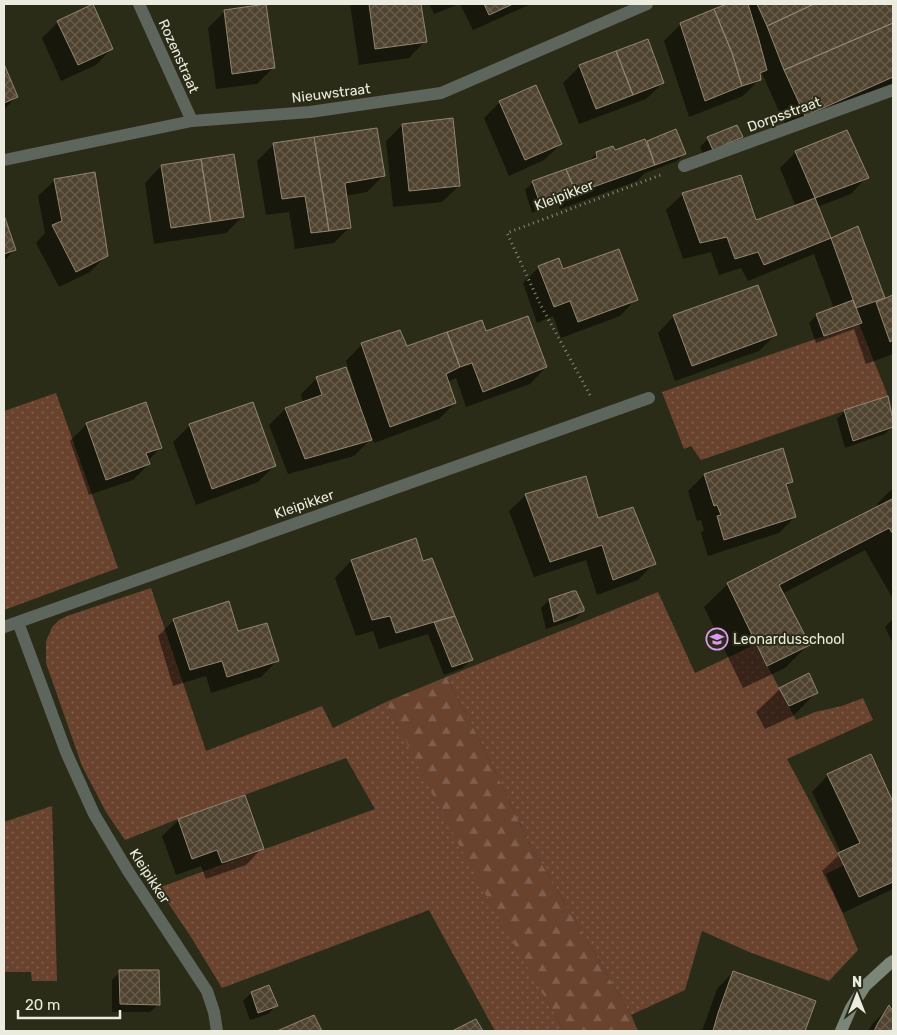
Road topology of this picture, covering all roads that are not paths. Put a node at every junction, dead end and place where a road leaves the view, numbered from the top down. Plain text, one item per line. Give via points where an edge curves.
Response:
1 (139, 4) edge
2 (647, 4) edge
3 (893, 90) edge
4 (192, 121) junction
5 (4, 160) edge
6 (684, 166) road end
7 (649, 398) dead end
8 (18, 622) junction
9 (4, 626) edge
10 (893, 961) edge
11 (217, 1031) edge
12 (841, 1031) edge

1 - 4 street, Rozenstraat
2 - 4 street, Nieuwstraat via 441,93 310,112
3 - 6 street, Dorpsstraat
4 - 5 street, Nieuwstraat
7 - 8 street, Kleipikker
8 - 9 street, Kleipikker
8 - 11 street, Kleipikker via 66,752 94,814 207,991
10 - 12 street via 865,986

